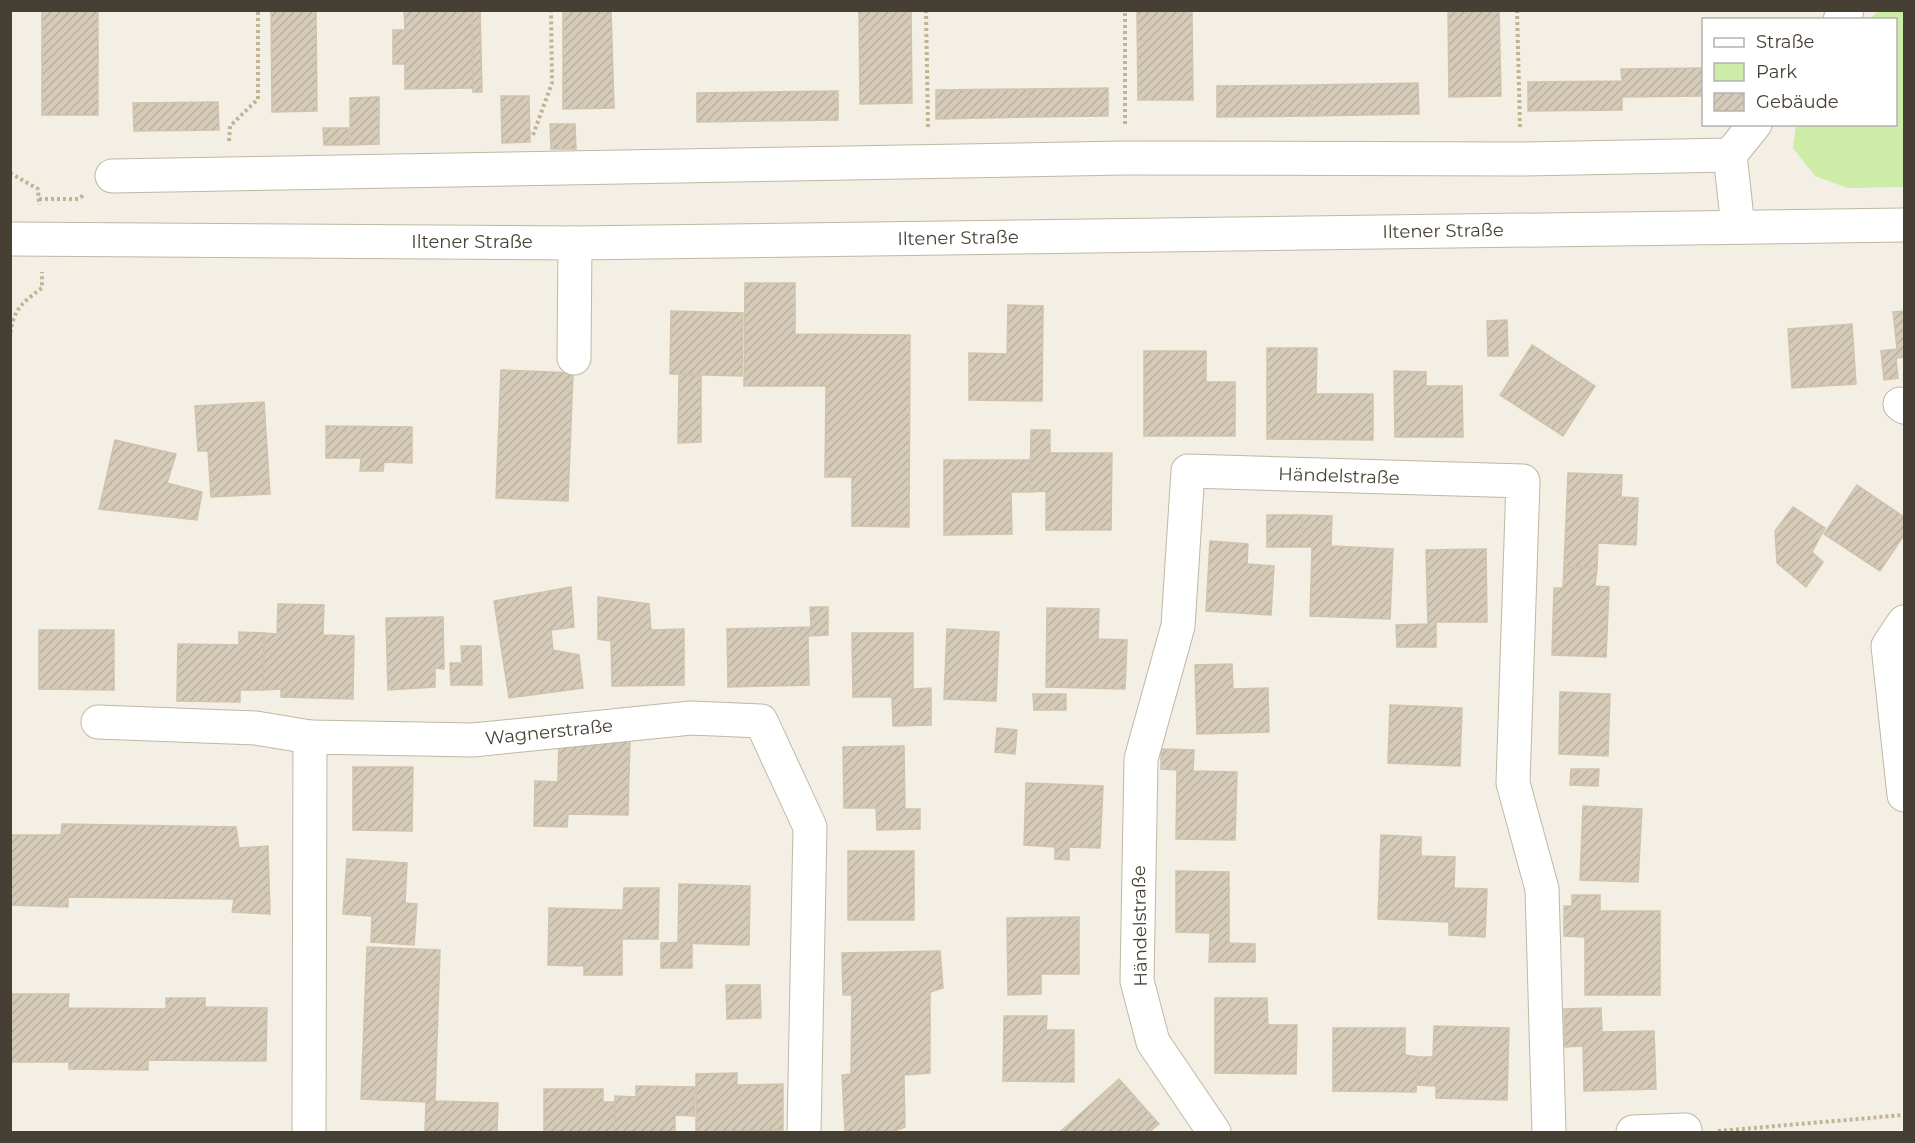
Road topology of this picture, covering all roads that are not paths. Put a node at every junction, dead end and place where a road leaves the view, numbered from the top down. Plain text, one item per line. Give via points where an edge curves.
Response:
1 (1753, 126) edge
2 (1730, 155) junction
3 (112, 176) road end
4 (1905, 225) edge
5 (1738, 226) junction
6 (25, 239) edge
7 (575, 243) junction
8 (574, 358) dead end
9 (1905, 622) edge
10 (98, 722) dead end
11 (310, 737) junction
12 (1905, 795) edge
13 (1700, 1131) edge
14 (309, 1132) edge
15 (804, 1132) edge
16 (1214, 1132) edge
17 (1549, 1132) edge
18 (1633, 1132) edge

1 - 2 street
2 - 3 street via 1125,158
2 - 5 street
4 - 5 street, Iltener Straße
5 - 7 street, Iltener Straße
6 - 7 street, Iltener Straße
7 - 8 street
9 - 12 street via 1888,646
10 - 11 street via 256,728
11 - 14 street
11 - 15 street, Wagnerstraße via 472,740 691,718 761,721 810,827
13 - 18 street
16 - 17 street, Händelstraße via 1153,1042 1137,981 1141,759 1178,626 1188,471 1523,482 1513,783 1542,889

